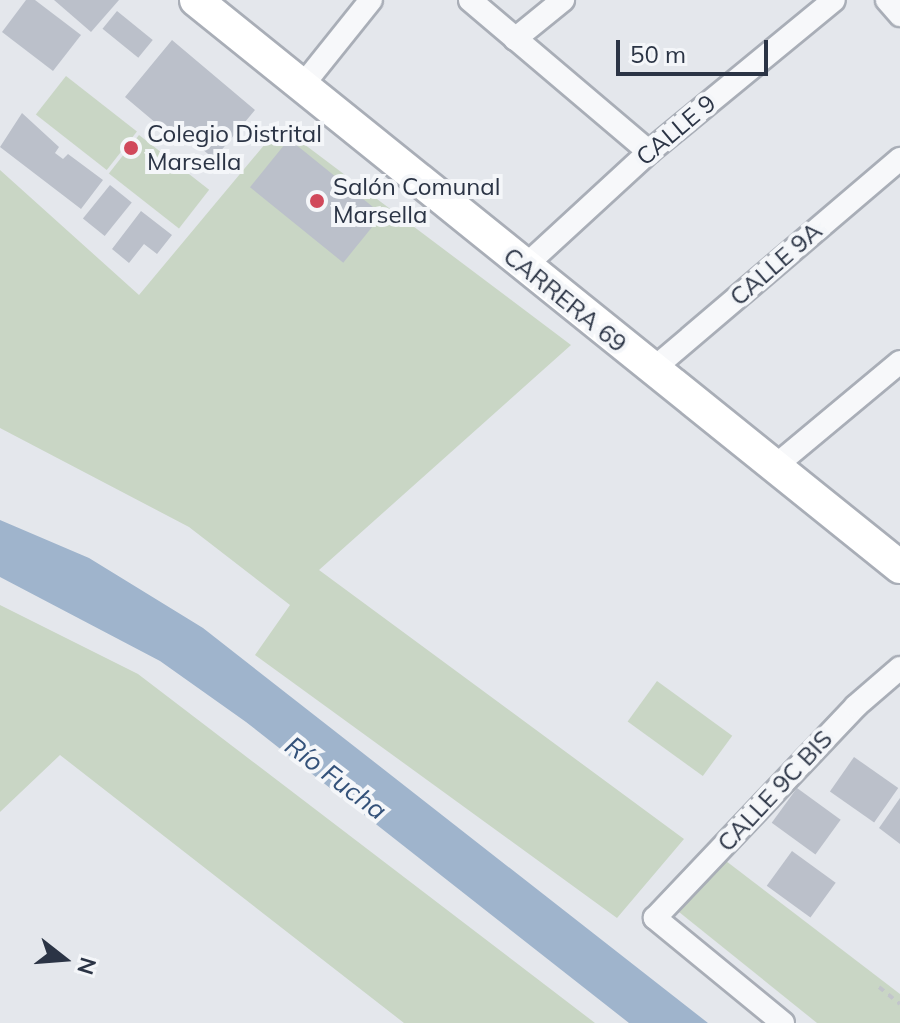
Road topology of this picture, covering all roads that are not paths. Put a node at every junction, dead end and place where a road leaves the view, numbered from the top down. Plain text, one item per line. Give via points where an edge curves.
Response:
1 (196, 0) edge
2 (371, 0) edge
3 (470, 0) edge
4 (563, 0) edge
5 (834, 0) edge
6 (887, 0) edge
7 (900, 15) edge
8 (515, 39) junction
9 (302, 86) junction
10 (649, 152) junction
11 (900, 159) edge
12 (524, 267) junction
13 (900, 362) edge
14 (652, 370) junction
15 (774, 467) junction
16 (898, 563) edge
17 (900, 668) edge
18 (783, 1023) edge

1 - 9 street, CARRERA 69
2 - 9 street
3 - 8 street
4 - 8 street
5 - 10 street, CALLE 9
6 - 7 street
8 - 10 street
9 - 12 street, CARRERA 69
10 - 12 street, CALLE 9
11 - 14 street, CALLE 9A
12 - 14 street, CARRERA 69
13 - 15 street
14 - 15 street, CARRERA 69
15 - 16 street, CARRERA 69
17 - 18 street, CALLE 9C BIS via 856,706 655,918

